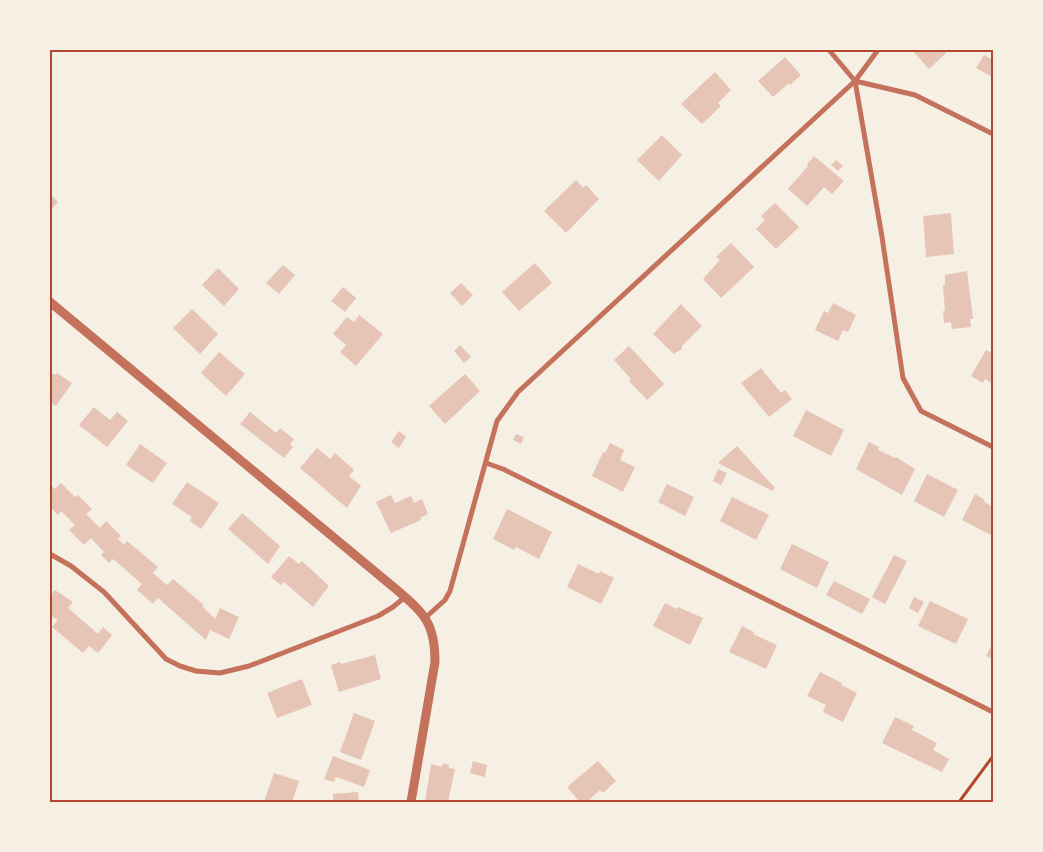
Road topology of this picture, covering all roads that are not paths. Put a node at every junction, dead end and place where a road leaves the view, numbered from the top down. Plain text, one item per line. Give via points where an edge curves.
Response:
1 (829, 50) edge
2 (878, 50) edge
3 (855, 81) junction
4 (993, 134) edge
5 (50, 302) edge
6 (993, 447) edge
7 (486, 463) junction
8 (50, 554) edge
9 (405, 597) junction
10 (425, 618) junction
11 (993, 712) edge
12 (411, 802) edge

1 - 3 street
2 - 3 street
3 - 4 street via 915,95
3 - 6 street via 903,378 921,411
3 - 7 street via 518,392 497,421
5 - 9 street
7 - 10 street via 450,591
7 - 11 street via 641,536
8 - 9 street via 104,592 166,658 196,671 220,673 249,666 378,616
9 - 10 street
10 - 12 street via 432,630 435,662

